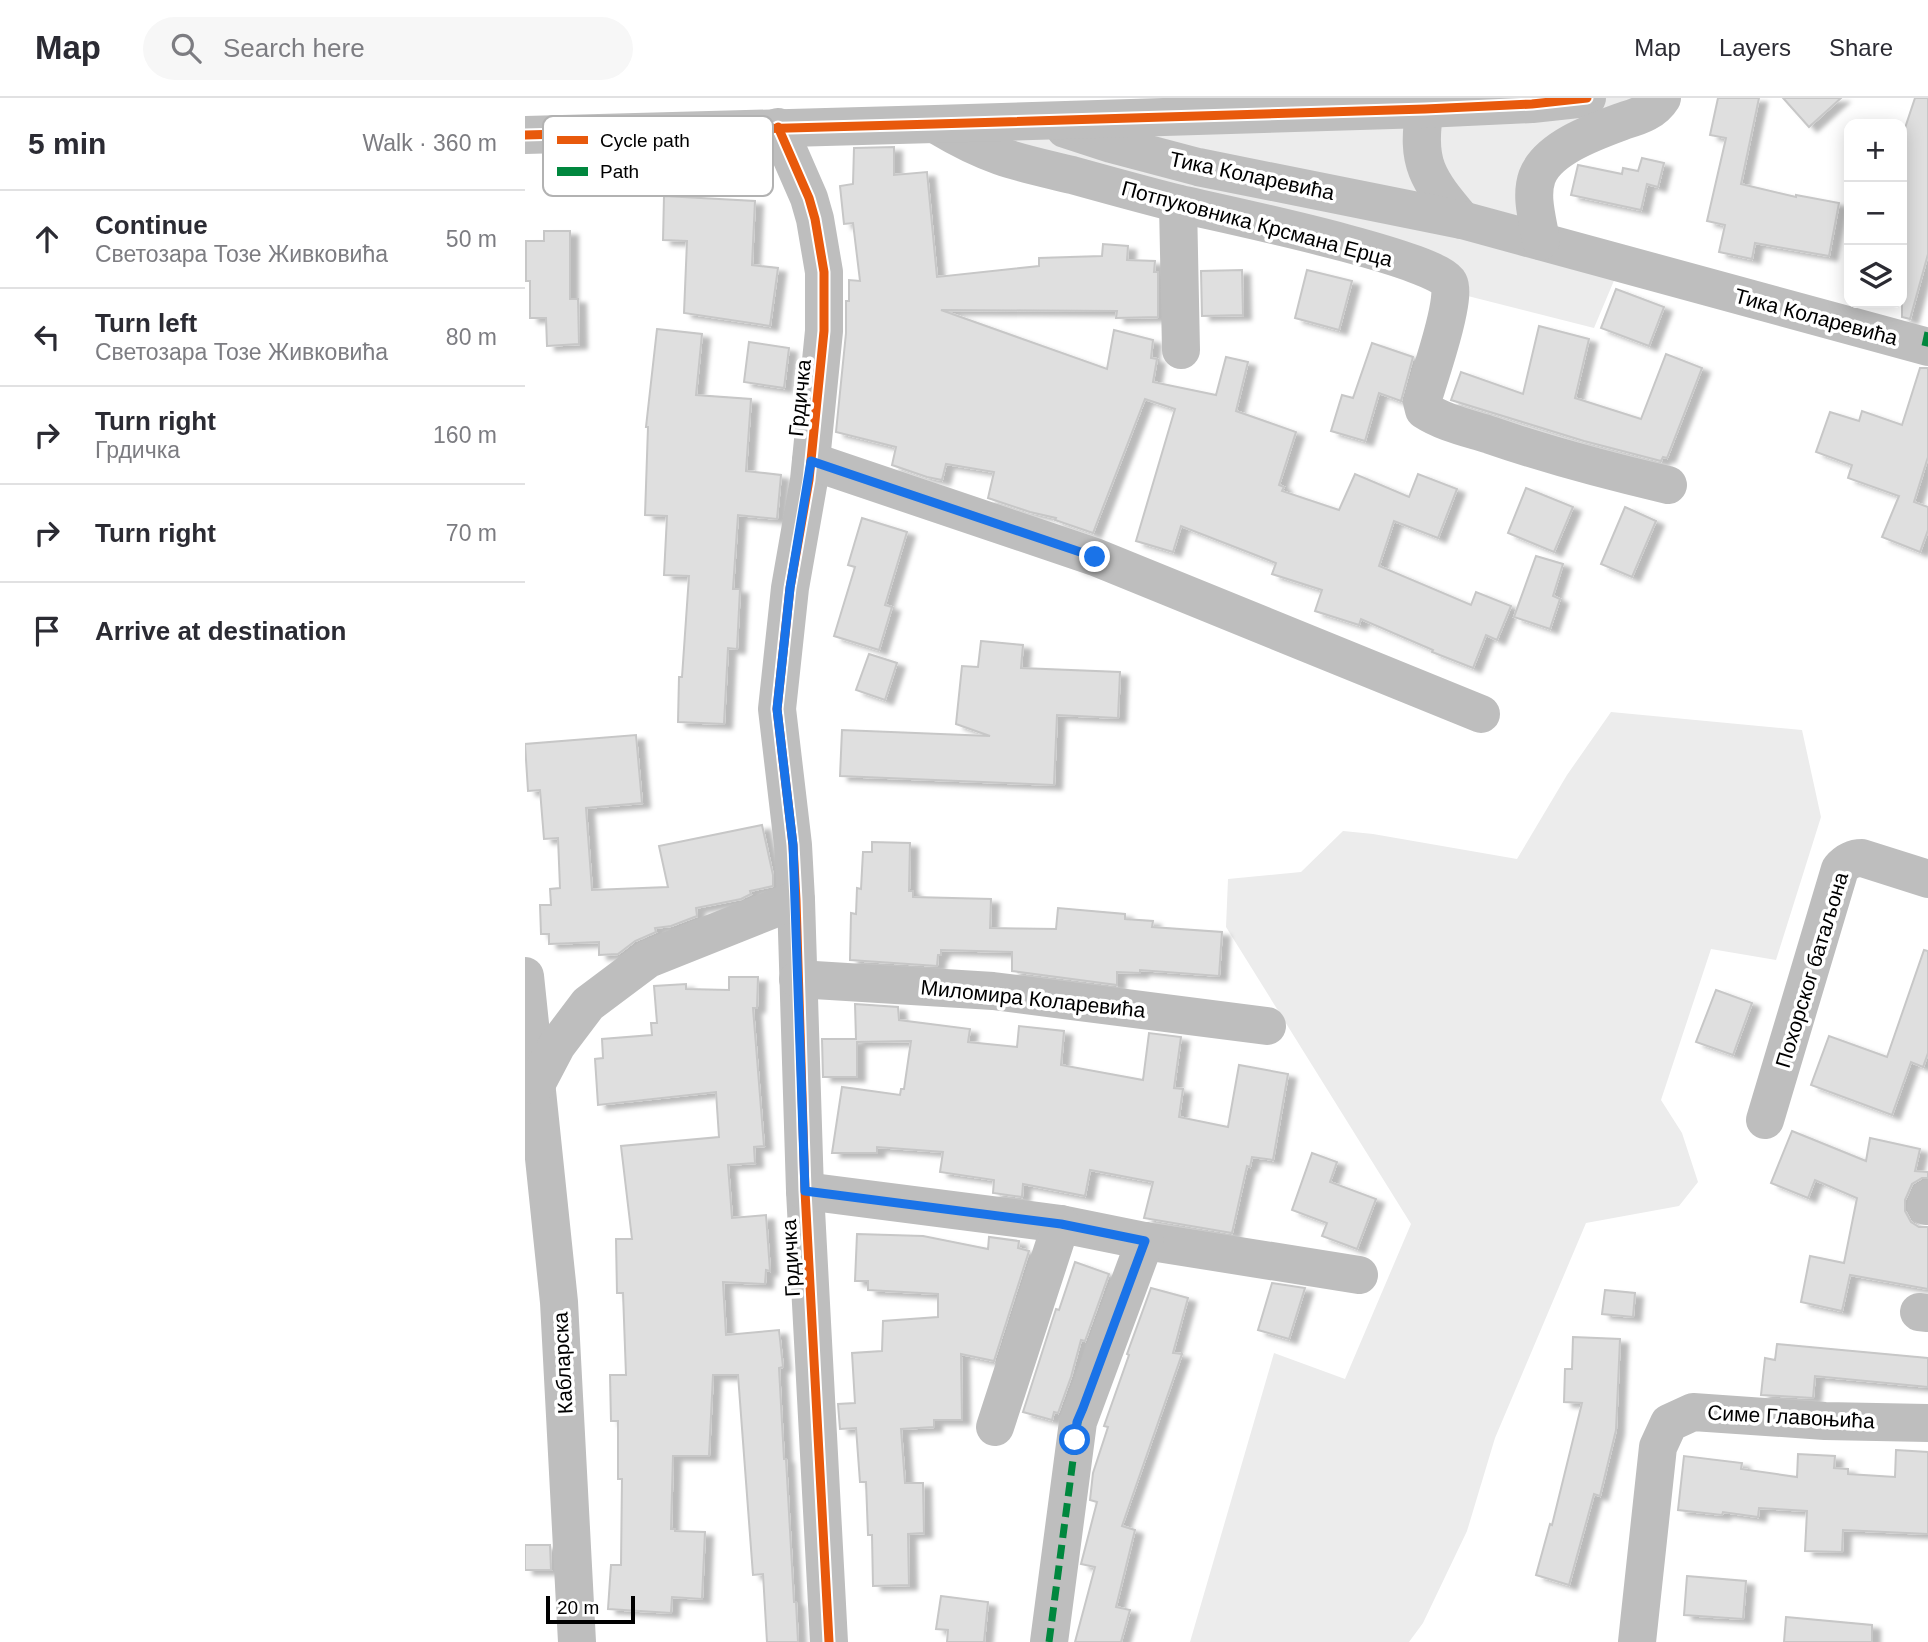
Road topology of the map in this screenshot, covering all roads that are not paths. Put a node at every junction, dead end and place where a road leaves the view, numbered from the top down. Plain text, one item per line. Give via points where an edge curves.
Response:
1 (1587, 98) edge
2 (1662, 98) edge
3 (1085, 108) edge
4 (1425, 109) junction
5 (1045, 121) junction
6 (935, 124) junction
7 (773, 127) edge
8 (778, 127) junction
9 (543, 134) edge
10 (525, 135) edge
11 (1178, 204) junction
12 (1462, 220) junction
13 (1541, 241) junction
14 (1927, 342) edge
15 (1181, 350) dead end
16 (811, 461) junction
17 (1668, 485) dead end
18 (1481, 714) dead end
19 (1928, 879) edge
20 (796, 900) junction
21 (525, 976) edge
22 (798, 979) junction
23 (526, 985) edge
24 (588, 1004) junction
25 (1267, 1026) dead end
26 (536, 1085) junction
27 (1765, 1120) dead end
28 (805, 1191) junction
29 (1061, 1224) junction
30 (1145, 1241) junction
31 (1359, 1275) dead end
32 (1928, 1423) edge
33 (995, 1427) dead end
34 (577, 1642) edge
35 (829, 1642) edge
36 (1049, 1642) edge
37 (1637, 1642) edge

1 - 4 street
2 - 13 street via 1650,111 1580,139 1544,166 1535,190
3 - 4 street
3 - 5 street
4 - 12 street via 1424,164
5 - 6 street
5 - 12 street, Тика Коларевића via 1198,167
6 - 8 street
6 - 11 street, Потпуковника Крсмана Ерца via 1002,157
7 - 8 street
8 - 16 street, Грдичка via 809,198 824,272 824,331
9 - 10 street
11 - 15 street
11 - 17 street, Потпуковника Крсмана Ерца via 1349,243 1443,277 1452,292 1422,402 1424,410 1500,439
12 - 13 street, Тика Коларевића
13 - 14 street, Тика Коларевића
16 - 18 street via 1095,557
16 - 20 street, Грдичка via 790,588 777,709
19 - 27 street, Похорског батаљона via 1861,858 1840,869
20 - 22 street, Грдичка
20 - 24 street via 648,958
21 - 23 street, Кабларска
22 - 25 street, Миломира Коларевића via 993,991
22 - 28 street, Грдичка
23 - 24 street via 545,996
23 - 26 street, Кабларска
24 - 26 street via 557,1045
26 - 34 street, Кабларска via 559,1301
28 - 29 street
28 - 35 street, Грдичка
29 - 30 street
29 - 33 street
30 - 31 street
30 - 36 street via 1077,1422
32 - 37 street, Симе Главоњића via 1693,1412 1669,1423 1658,1447

